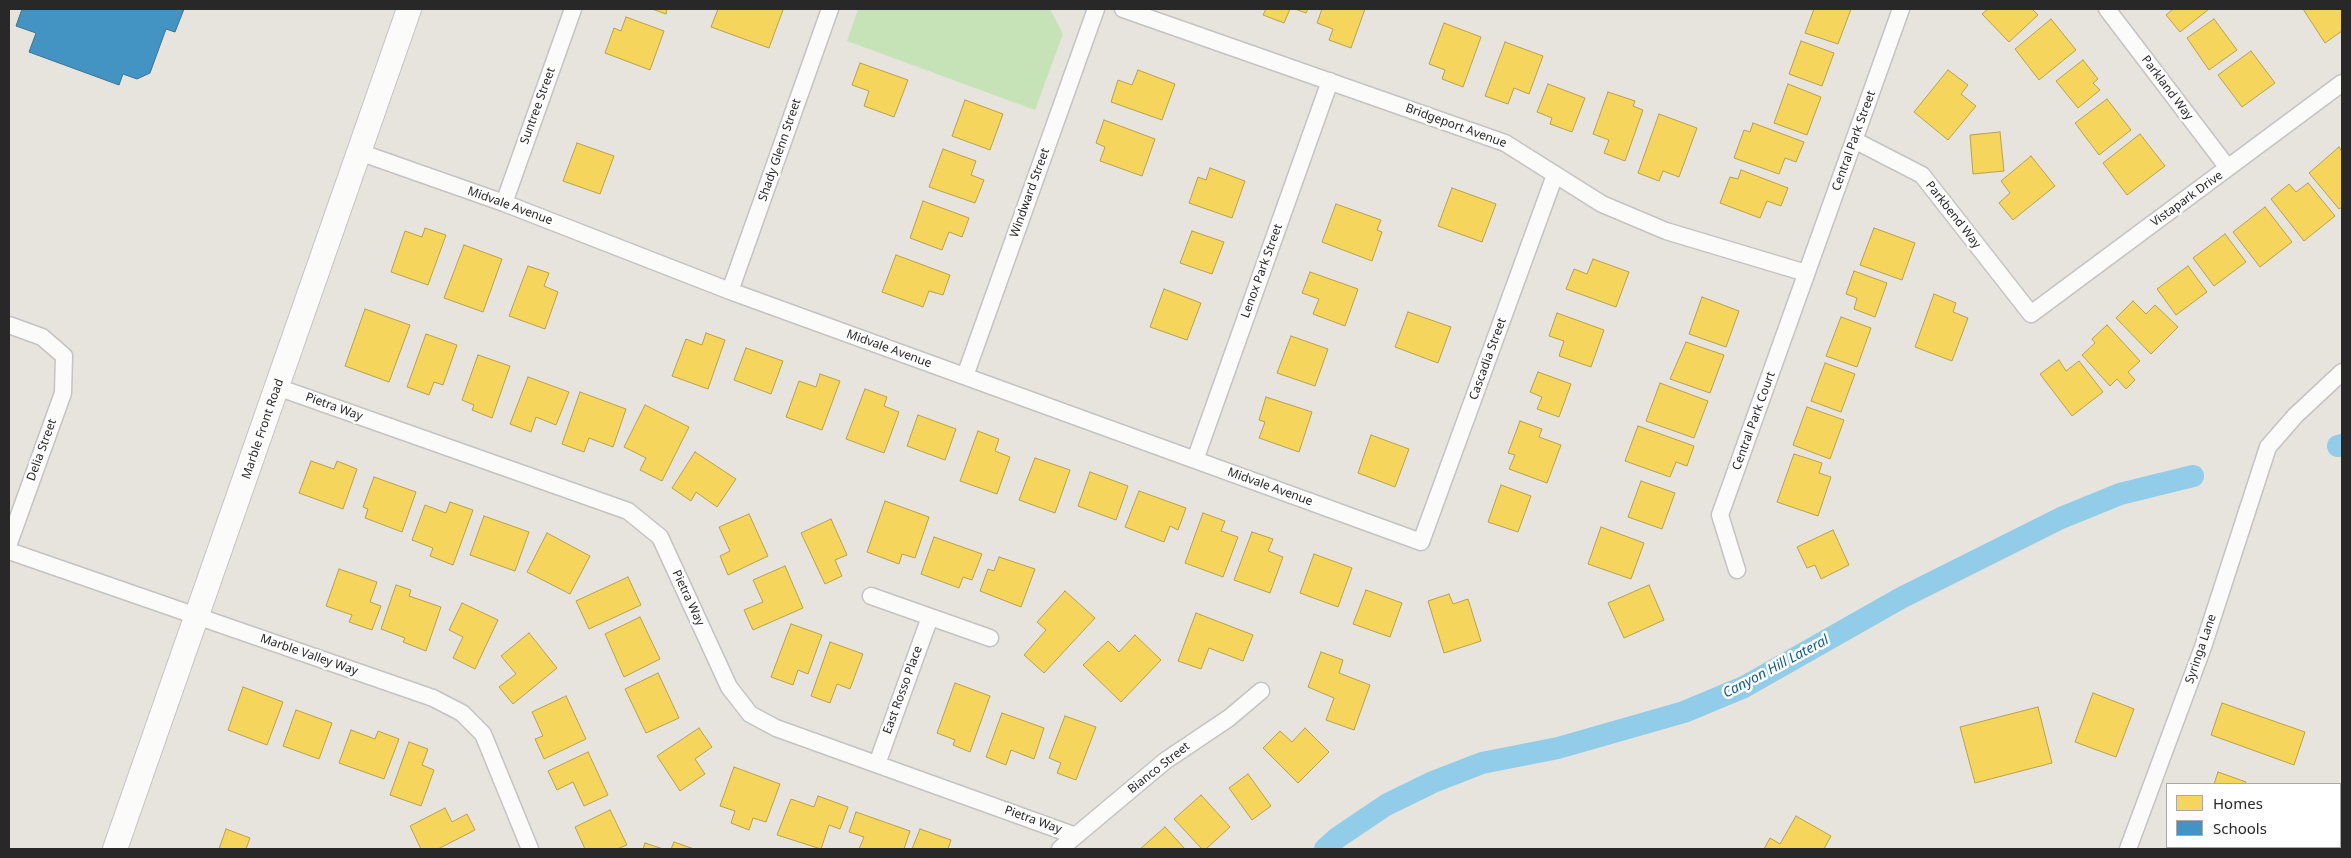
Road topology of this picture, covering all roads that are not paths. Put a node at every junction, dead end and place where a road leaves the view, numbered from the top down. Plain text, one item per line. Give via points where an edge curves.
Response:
1 (409, 9) edge
2 (573, 9) edge
3 (830, 9) edge
4 (1096, 9) edge
5 (1123, 9) edge
6 (1901, 9) edge
7 (2107, 9) edge
8 (1330, 81) junction
9 (2342, 84) edge
10 (1854, 140) junction
11 (358, 152) junction
12 (2228, 168) junction
13 (1555, 175) junction
14 (504, 203) junction
15 (1806, 273) junction
16 (730, 291) junction
17 (2031, 314) joint
18 (9, 325) edge
19 (2342, 372) edge
20 (965, 376) junction
21 (277, 387) junction
22 (1195, 460) junction
23 (1421, 542) joint
24 (9, 543) edge
25 (9, 551) edge
26 (1737, 570) dead end
27 (871, 596) dead end
28 (930, 616) junction
29 (197, 617) junction
30 (990, 638) dead end
31 (1261, 691) dead end
32 (877, 764) junction
33 (1076, 836) junction
34 (114, 849) edge
35 (530, 849) edge
36 (1060, 849) edge
37 (2128, 849) edge

1 - 11 street, Marble Front Road
2 - 14 street, Suntree Street
3 - 16 street, Shady Glenn Street
4 - 20 street, Windward Street
5 - 8 street, Bridgeport Avenue
6 - 10 street, Central Park Street
7 - 12 street, Parkland Way
8 - 13 street, Bridgeport Avenue via 1505,143
8 - 22 street, Lenox Park Street
9 - 12 street, Vistapark Drive
10 - 15 street, Central Park Street
10 - 17 street, Parkbend Way via 1922,176
11 - 14 street, Midvale Avenue
11 - 21 street, Marble Front Road
12 - 17 street, Vistapark Drive
13 - 15 street, Bridgeport Avenue via 1602,204 1666,231
13 - 23 street, Cascadia Street
14 - 16 street, Midvale Avenue
15 - 26 street, Central Park Court via 1720,515
16 - 20 street, Midvale Avenue
18 - 24 street, Delia Street via 42,337 64,356 64,392
19 - 37 street, Syringa Lane via 2295,416 2268,447 2203,647
20 - 22 street, Midvale Avenue
21 - 29 street, Marble Front Road
21 - 32 street, Pietra Way via 628,511 660,537 729,687 750,714 776,728
22 - 23 street, Midvale Avenue
25 - 29 street, Marble Valley Way
27 - 28 street
28 - 30 street
28 - 32 street, East Rosso Place
29 - 34 street, Marble Front Road
29 - 35 street, Marble Valley Way via 433,698 462,713 483,734
31 - 33 street, Bianco Street via 1229,718 1165,761
32 - 33 street, Pietra Way
33 - 36 street, Bianco Street

